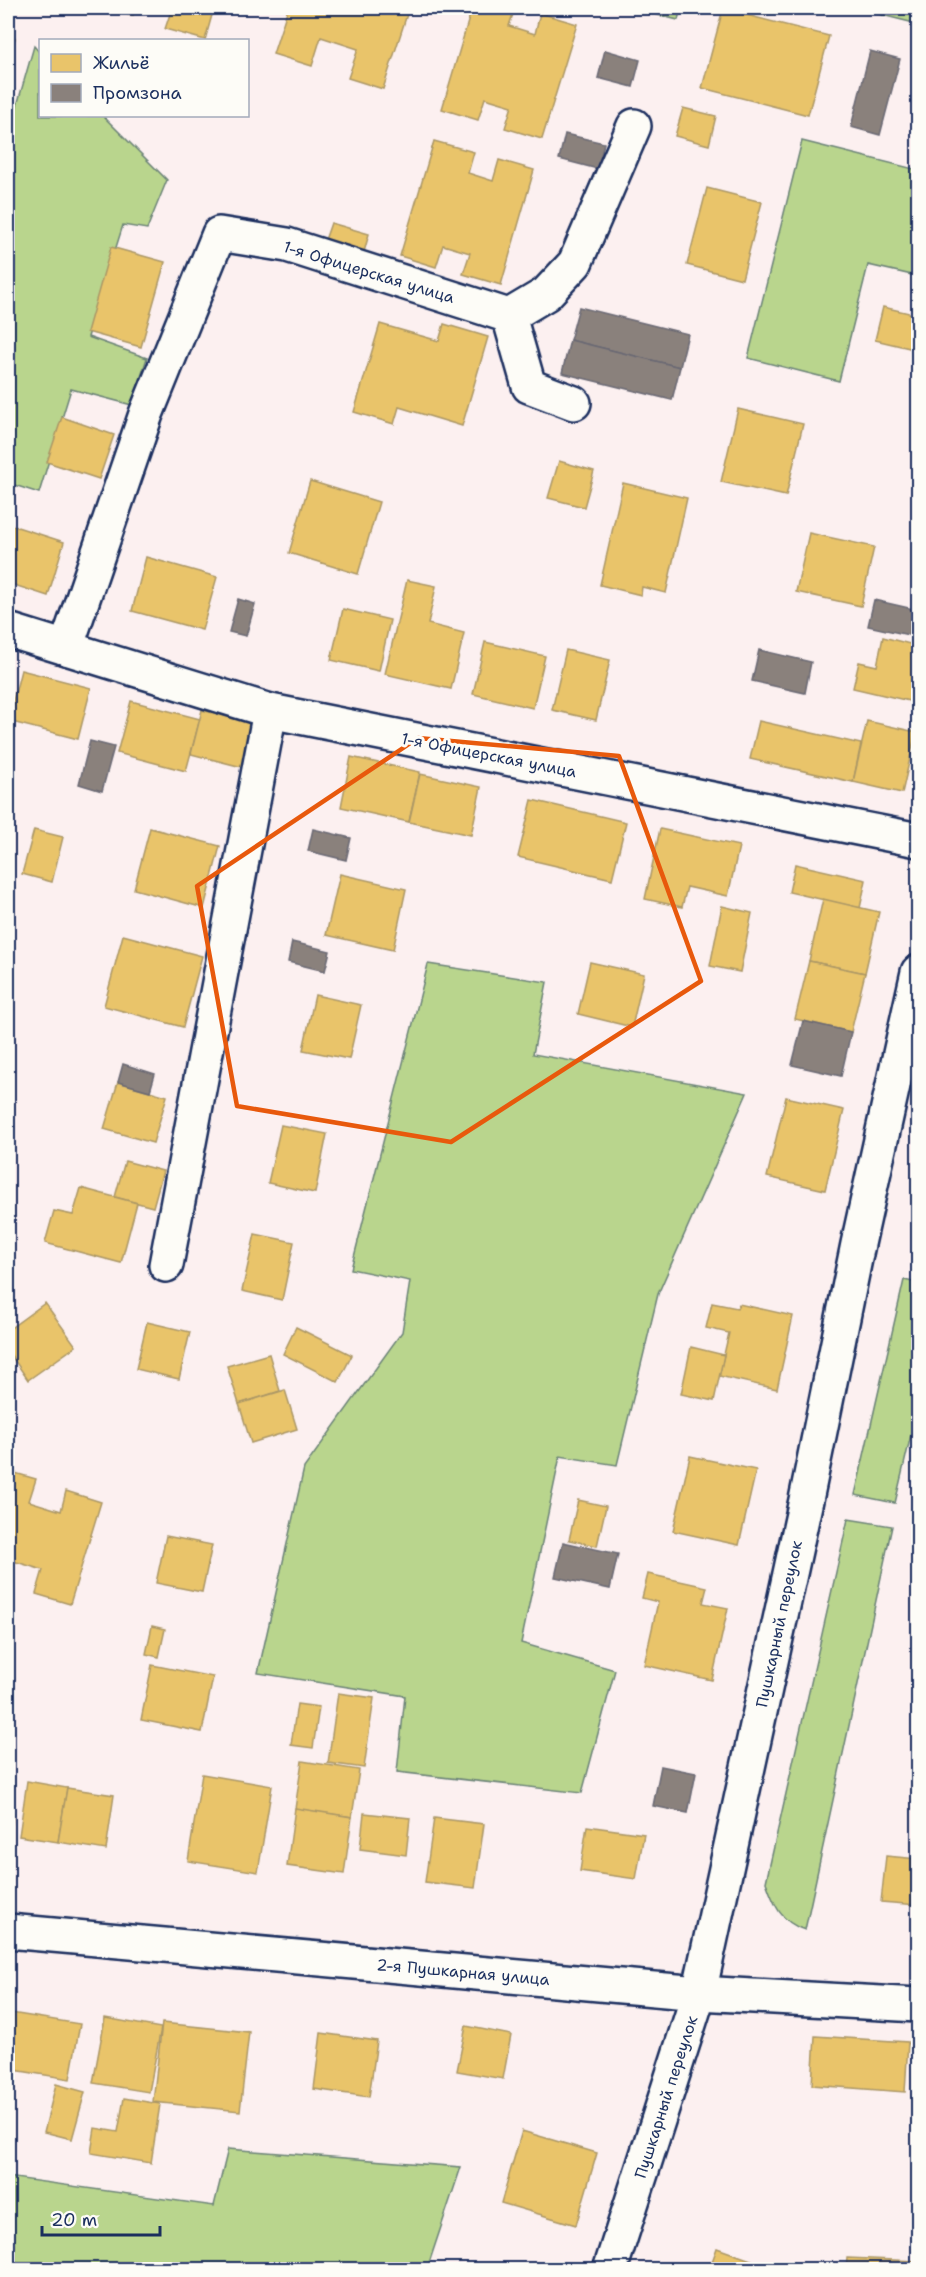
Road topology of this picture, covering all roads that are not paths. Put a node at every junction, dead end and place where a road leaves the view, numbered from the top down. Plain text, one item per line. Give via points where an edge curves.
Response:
1 (634, 126) dead end
2 (509, 316) junction
3 (574, 403) dead end
4 (8, 630) edge
5 (66, 648) junction
6 (270, 711) junction
7 (918, 840) edge
8 (918, 972) edge
9 (166, 1265) dead end
10 (8, 1931) edge
11 (699, 1993) junction
12 (918, 2005) edge
13 (610, 2270) edge

1 - 2 street via 575,263 546,294
2 - 3 street via 529,386
2 - 5 street, 1-я Офицерская улица via 287,245 219,234 146,414
4 - 5 street, 1-я Офицерская улица
5 - 6 street, 1-я Офицерская улица
6 - 7 street, 1-я Офицерская улица
6 - 9 street
8 - 11 street, Пушкарный переулок
10 - 11 street, 2-я Пушкарная улица
11 - 12 street, 2-я Пушкарная улица
11 - 13 street, Пушкарный переулок

